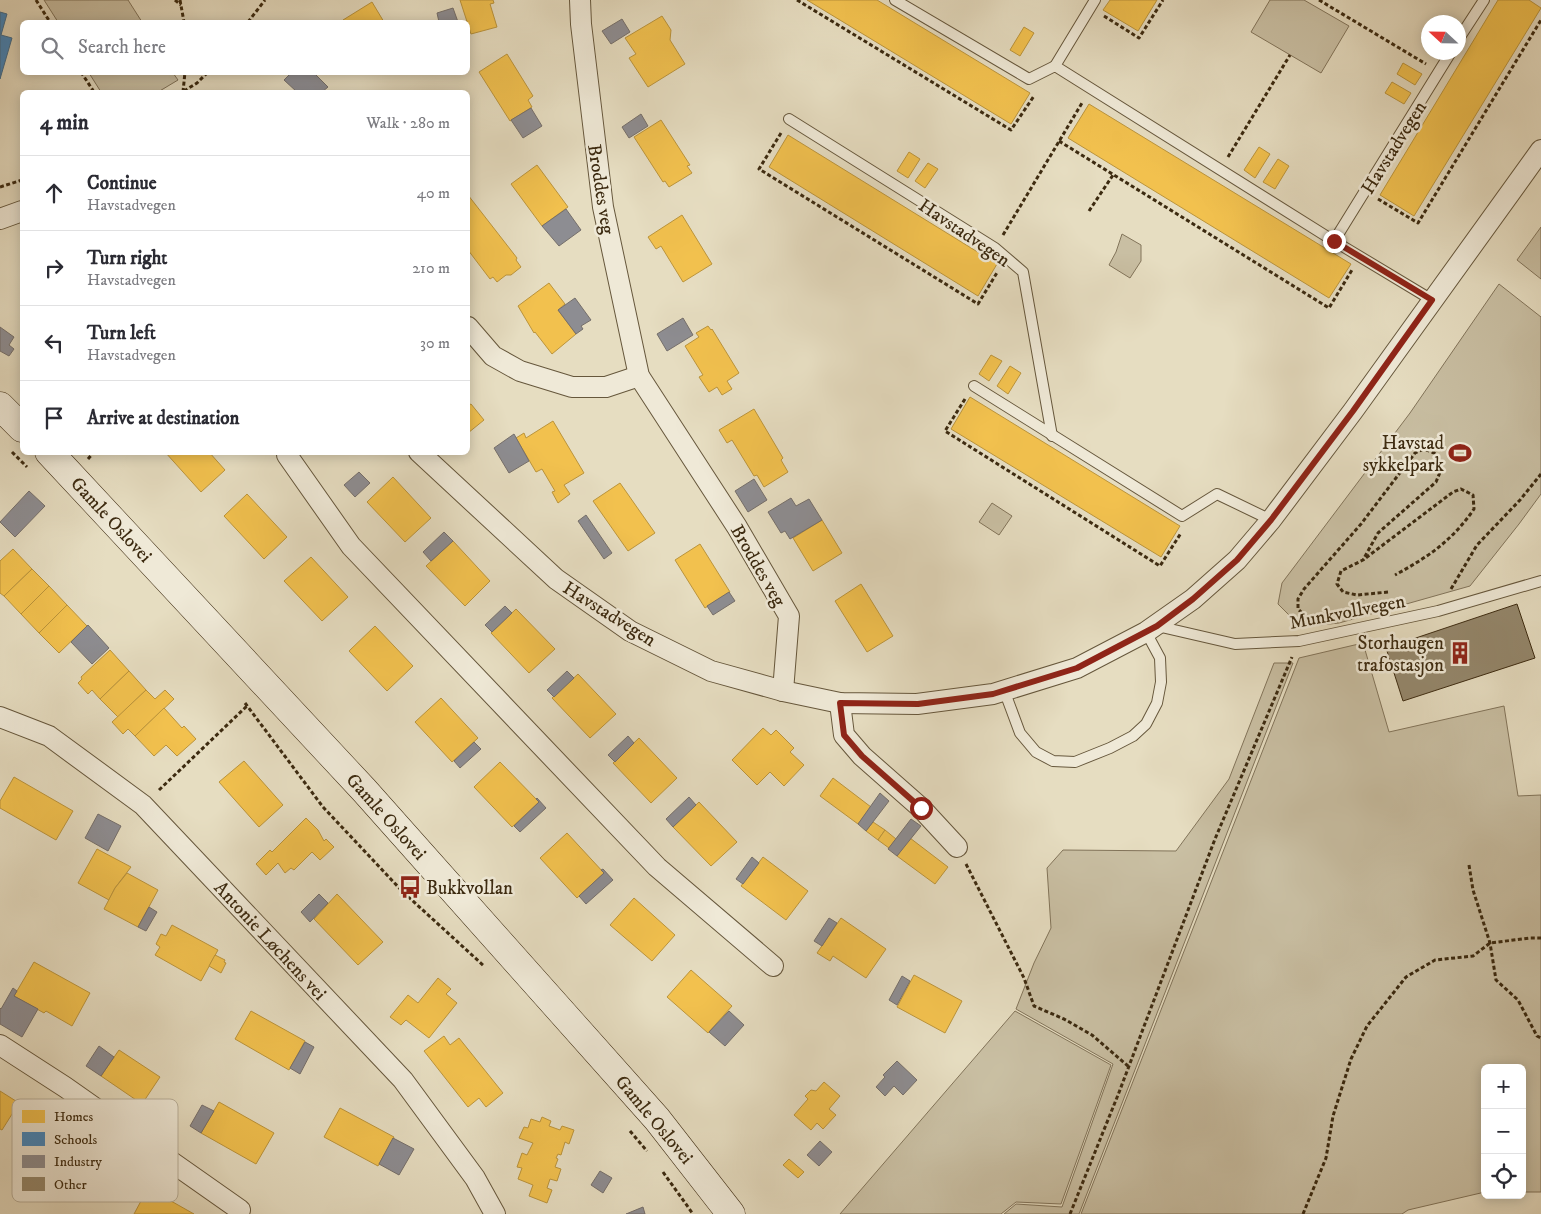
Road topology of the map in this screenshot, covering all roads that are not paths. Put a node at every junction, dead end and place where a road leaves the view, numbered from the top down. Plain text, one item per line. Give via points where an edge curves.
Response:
1 (580, 0) edge
2 (895, 0) edge
3 (1484, 0) edge
4 (1092, 4) edge
5 (1466, 28) edge
6 (1446, 60) edge
7 (1054, 66) junction
8 (789, 119) road end
9 (1541, 150) edge
10 (20, 211) edge
11 (0, 219) edge
12 (1334, 241) junction
13 (1432, 300) junction
14 (470, 329) edge
15 (639, 376) junction
16 (974, 386) road end
17 (0, 406) edge
18 (1052, 436) junction
19 (15, 437) edge
20 (286, 455) edge
21 (422, 455) edge
22 (38, 460) edge
23 (1271, 520) junction
24 (1541, 581) edge
25 (1152, 629) junction
26 (1004, 690) junction
27 (783, 691) junction
28 (840, 703) junction
29 (0, 717) edge
30 (957, 847) road end
31 (773, 966) dead end
32 (0, 1045) edge
33 (82, 1099) edge
34 (178, 1166) edge
35 (240, 1210) dead end
36 (494, 1214) edge
37 (731, 1214) edge

1 - 15 street, Broddes veg via 603,207
2 - 7 lane via 1030,80
3 - 5 lane
4 - 7 lane
6 - 12 lane, Havstadvegen
7 - 12 lane
8 - 18 lane, Havstadvegen via 994,248 1023,272
9 - 13 street, Havstadvegen
10 - 11 street
12 - 13 lane
13 - 23 street, Havstadvegen
14 - 15 street via 493,356 520,371 572,387 606,387
15 - 27 street, Broddes veg via 737,528 789,616
16 - 18 lane
17 - 19 street
18 - 23 lane via 1182,516 1217,494
20 - 31 street via 351,546 636,846
21 - 27 street, Havstadvegen via 556,579 630,631 711,671
22 - 37 street, Gamle Oslovei via 371,797 657,1119
23 - 25 street, Havstadvegen via 1237,560 1193,599
24 - 25 lane, Munkvollvegen via 1438,611 1299,641 1235,644
25 - 26 street, Havstadvegen via 1077,668
25 - 26 lane via 1160,658 1161,682 1157,703 1146,724 1133,736 1110,748 1075,762 1052,761 1036,752 1020,733
26 - 28 street, Havstadvegen via 918,704
27 - 28 street, Havstadvegen
28 - 30 street via 844,735
29 - 36 street, Antonie Løchens vei via 49,736 143,805 403,1080 474,1178
32 - 33 street
34 - 35 street

